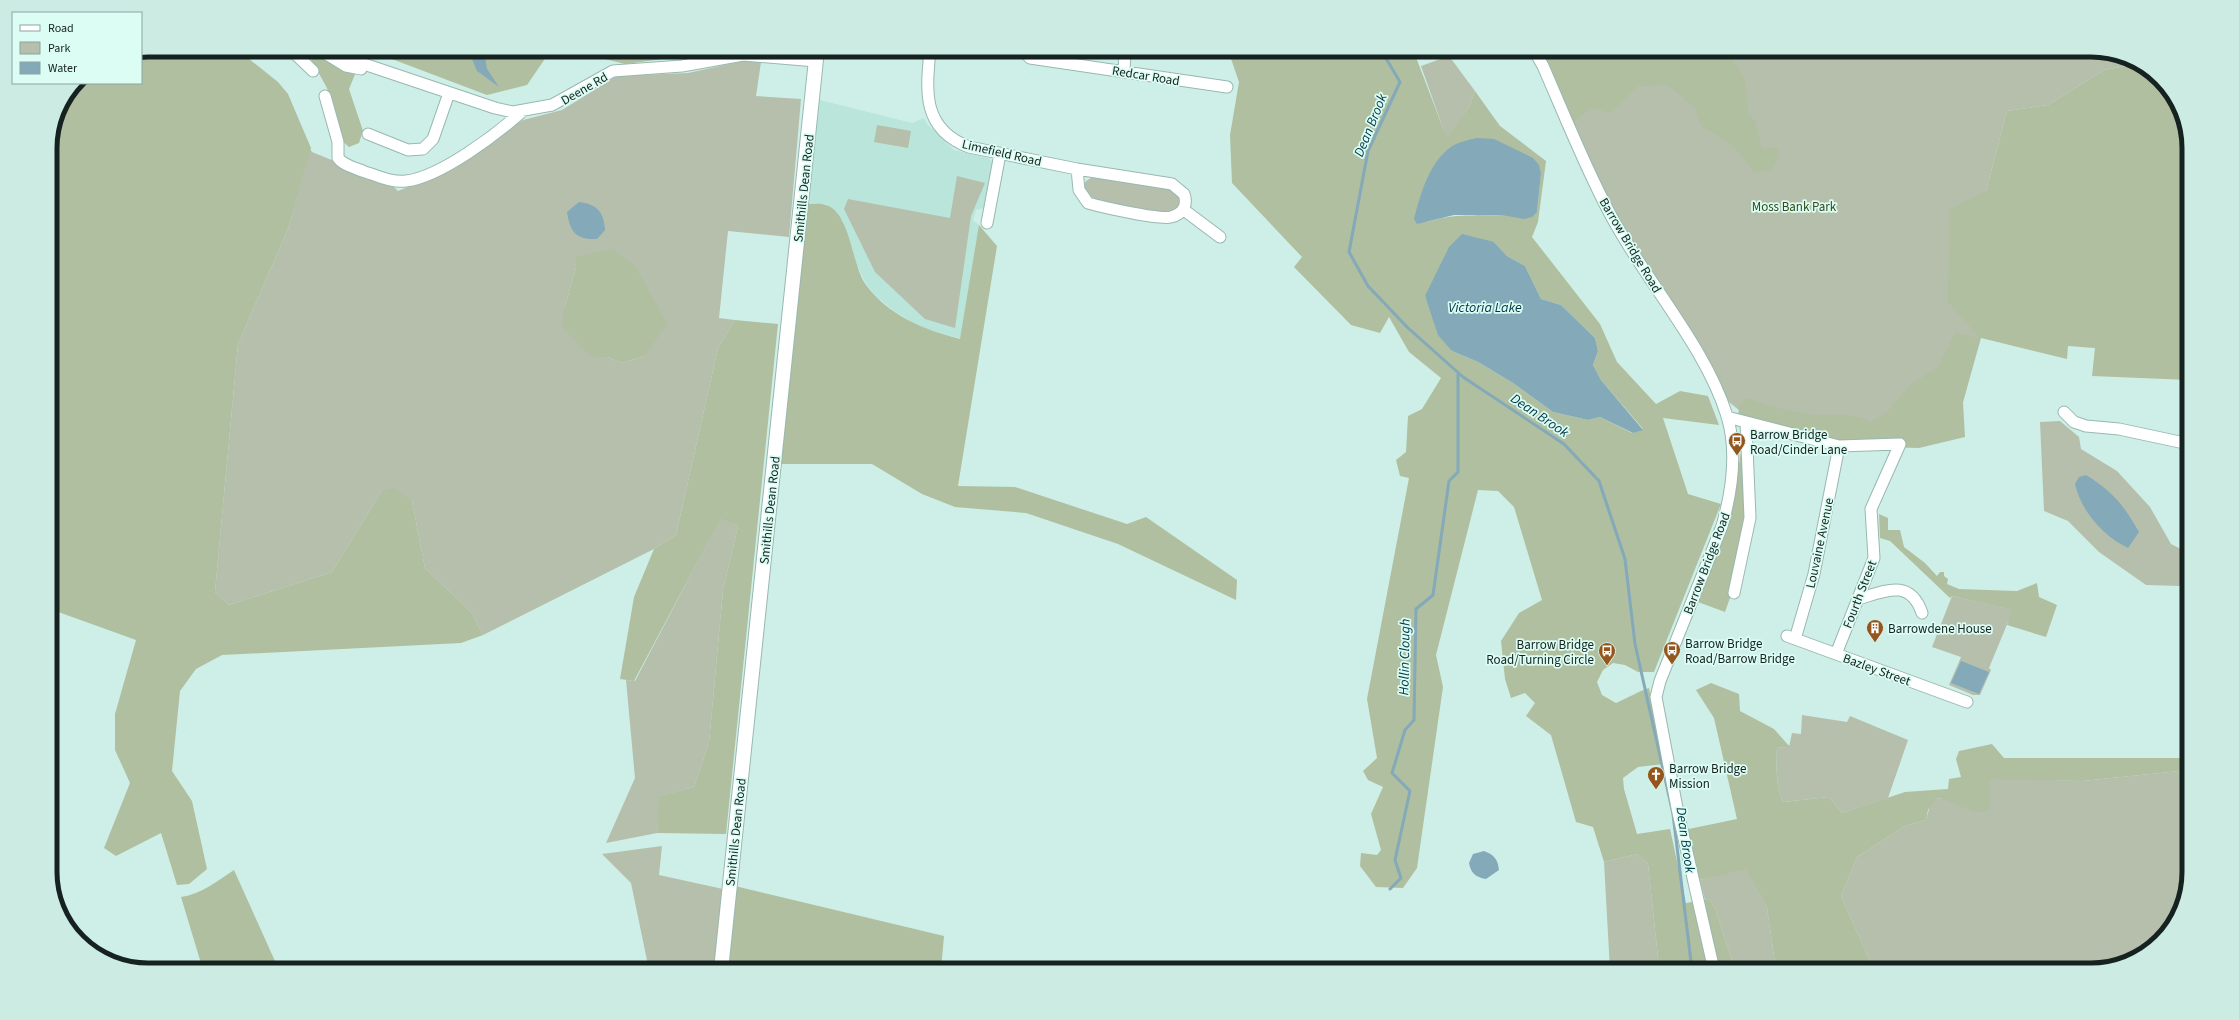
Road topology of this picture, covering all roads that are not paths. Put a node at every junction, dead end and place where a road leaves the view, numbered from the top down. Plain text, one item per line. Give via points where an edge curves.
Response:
1 (298, 57) edge
2 (332, 57) edge
3 (348, 57) edge
4 (732, 57) edge
5 (817, 57) edge
6 (929, 57) edge
7 (1029, 57) edge
8 (1125, 57) edge
9 (1538, 57) edge
10 (378, 69) junction
11 (313, 71) dead end
12 (1124, 72) junction
13 (1227, 87) dead end
14 (450, 93) junction
15 (325, 96) dead end
16 (524, 110) junction
17 (368, 134) dead end
18 (1000, 154) junction
19 (1077, 168) junction
20 (1184, 210) junction
21 (987, 223) dead end
22 (1220, 237) dead end
23 (2064, 412) dead end
24 (1727, 417) junction
25 (1746, 422) junction
26 (2182, 442) edge
27 (1839, 446) junction
28 (1734, 593) dead end
29 (1858, 599) junction
30 (1922, 613) dead end
31 (1791, 637) joint
32 (1836, 654) junction
33 (1967, 702) dead end
34 (722, 963) edge
35 (1712, 963) edge

1 - 11 street
2 - 10 street via 350,67
3 - 10 street, Deene Rd
4 - 16 street, Deene Rd via 682,66 613,71 560,103
5 - 34 street, Smithills Dean Road
6 - 18 street, Limefield Road via 928,104 938,124 955,142
7 - 12 street, Redcar Road
8 - 12 street
9 - 24 street, Barrow Bridge Road via 1609,213 1698,356
10 - 14 street, Deene Rd
12 - 13 street, Redcar Road
14 - 16 street, Deene Rd via 506,111
14 - 17 street via 433,139 423,149 408,150
15 - 16 street via 338,142 334,154 341,162 387,180 401,181 414,180 459,158
18 - 19 street, Limefield Road
18 - 21 street
19 - 20 street, Limefield Road via 1172,184 1184,194
19 - 20 street via 1079,190 1088,203 1164,218
20 - 22 street
23 - 26 street via 2074,422 2086,426 2119,429
24 - 25 street
24 - 35 street, Barrow Bridge Road via 1732,465 1728,504 1722,526 1658,685 1656,697 1677,808
25 - 27 street
25 - 28 street via 1750,518
27 - 29 street, Fourth Street via 1900,444 1871,509 1874,558
27 - 31 street, Louvaine Avenue via 1814,574
29 - 30 street via 1899,589 1913,596
29 - 32 street, Fourth Street
31 - 32 street, Bazley Street
32 - 33 street, Bazley Street

